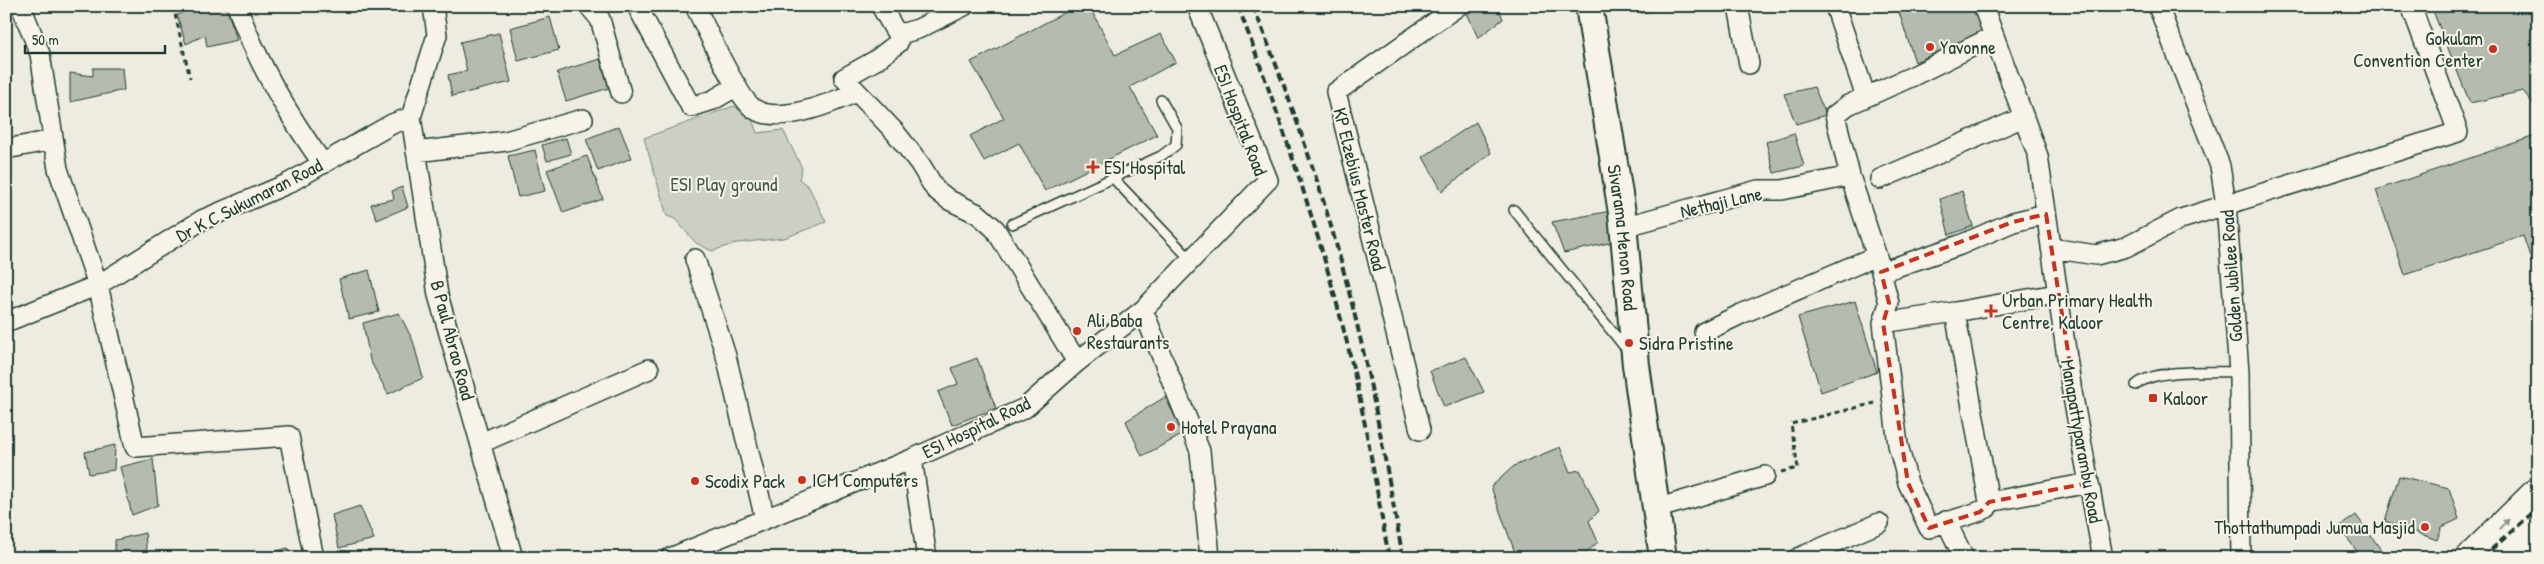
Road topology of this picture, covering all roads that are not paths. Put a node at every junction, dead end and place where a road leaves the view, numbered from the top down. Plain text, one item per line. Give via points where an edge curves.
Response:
1 (22, 6) edge
2 (237, 6) edge
3 (433, 6) edge
4 (589, 6) edge
5 (637, 6) edge
6 (695, 6) edge
7 (881, 6) edge
8 (964, 6) edge
9 (1197, 6) edge
10 (1589, 6) edge
11 (1738, 6) edge
12 (1835, 6) edge
13 (1983, 6) edge
14 (2158, 6) edge
15 (2411, 6) edge
16 (1452, 8) edge
17 (1994, 36) junction
18 (898, 43) dead end
19 (1750, 64) dead end
20 (737, 86) junction
21 (856, 92) junction
22 (621, 93) dead end
23 (1866, 97) junction
24 (1161, 100) dead end
25 (411, 117) junction
26 (2024, 117) junction
27 (583, 120) dead end
28 (53, 140) junction
29 (6, 148) edge
30 (416, 152) junction
31 (323, 164) junction
32 (1850, 176) junction
33 (1113, 178) junction
34 (1880, 179) dead end
35 (2226, 205) junction
36 (1514, 210) dead end
37 (2046, 214) junction
38 (1012, 224) dead end
39 (1623, 228) junction
40 (2051, 248) junction
41 (695, 258) dead end
42 (1190, 260) junction
43 (1879, 264) junction
44 (98, 285) junction
45 (2057, 294) junction
46 (1143, 310) junction
47 (1956, 312) junction
48 (6, 322) edge
49 (1883, 323) junction
50 (1704, 332) dead end
51 (1635, 360) junction
52 (1077, 362) junction
53 (649, 369) dead end
54 (2239, 372) junction
55 (2136, 385) dead end
56 (1420, 430) dead end
57 (481, 443) junction
58 (912, 459) junction
59 (1765, 476) road end
60 (2089, 483) junction
61 (2538, 491) edge
62 (1989, 502) junction
63 (1656, 509) junction
64 (765, 519) junction
65 (1946, 521) junction
66 (1879, 523) dead end
67 (2538, 526) edge
68 (314, 558) edge
69 (513, 558) edge
70 (670, 558) edge
71 (927, 558) edge
72 (1210, 558) edge
73 (1663, 558) edge
74 (1798, 558) edge
75 (1964, 558) edge
76 (2103, 558) edge
77 (2241, 558) edge
78 (2470, 558) edge
79 (2506, 558) edge

1 - 28 street via 40,54
2 - 31 street via 248,39 292,121
3 - 25 street via 437,35
4 - 22 street via 600,19
5 - 20 street via 691,107 713,100
6 - 20 street
7 - 8 street via 894,30 900,34 918,29
9 - 42 street, ESI Hospital Road via 1268,180
10 - 39 street, Sivarama Menon Road
11 - 19 street
12 - 23 street
13 - 17 street, Manapattyparambu Road
14 - 35 street, Golden Jubilee Road via 2220,166
15 - 35 street via 2458,132
16 - 56 street, KP Elzebius Master Road via 1336,92
17 - 23 street
17 - 26 street, Manapattyparambu Road
18 - 21 street via 844,78
20 - 21 street via 753,108 771,114 812,109
21 - 52 street via 895,132 935,189 948,200 978,214 995,229
23 - 32 street via 1848,104 1835,115
24 - 33 lane via 1177,128 1176,145 1166,154
25 - 30 street, B Paul Abrao Road
25 - 31 street, Dr K C Sukumaran Road via 392,124
26 - 34 street
26 - 37 street, Manapattyparambu Road via 2038,156
27 - 30 street via 506,141
28 - 29 street
28 - 44 street via 58,169
30 - 57 street, B Paul Abrao Road via 438,295
31 - 44 street, Dr K C Sukumaran Road via 287,184 202,220
32 - 39 street, Nethaji Lane via 1782,190 1758,190
32 - 43 street
33 - 38 lane
33 - 42 lane
35 - 40 street via 2181,219 2126,247 2096,255
35 - 54 street, Golden Jubilee Road
36 - 51 lane
37 - 40 street, Manapattyparambu Road
37 - 43 street via 2013,222 1960,245
39 - 51 street, Sivarama Menon Road
40 - 45 street, Manapattyparambu Road
41 - 64 street via 726,356
42 - 46 street, ESI Hospital Road
43 - 49 street via 1888,303
43 - 50 street via 1740,314
44 - 48 street, Dr K C Sukumaran Road
44 - 68 street via 135,447 289,436
45 - 47 street
45 - 60 street, Manapattyparambu Road
46 - 52 street, ESI Hospital Road
46 - 72 street via 1200,451
47 - 49 street
47 - 62 street
49 - 65 street via 1898,445 1908,483 1929,528
51 - 63 street, Sivarama Menon Road
52 - 58 street, ESI Hospital Road via 1025,408
53 - 57 street
54 - 55 lane via 2158,374
54 - 77 street, Golden Jubilee Road
57 - 69 street, B Paul Abrao Road
58 - 64 street, ESI Hospital Road
58 - 71 street
59 - 63 street
60 - 62 street
60 - 76 street, Manapattyparambu Road
78 -> 61 main road
62 - 65 street via 1987,508 1980,512
63 - 73 street, Sivarama Menon Road
64 - 70 street, ESI Hospital Road
65 - 75 street
66 - 74 street
67 - 79 main road

